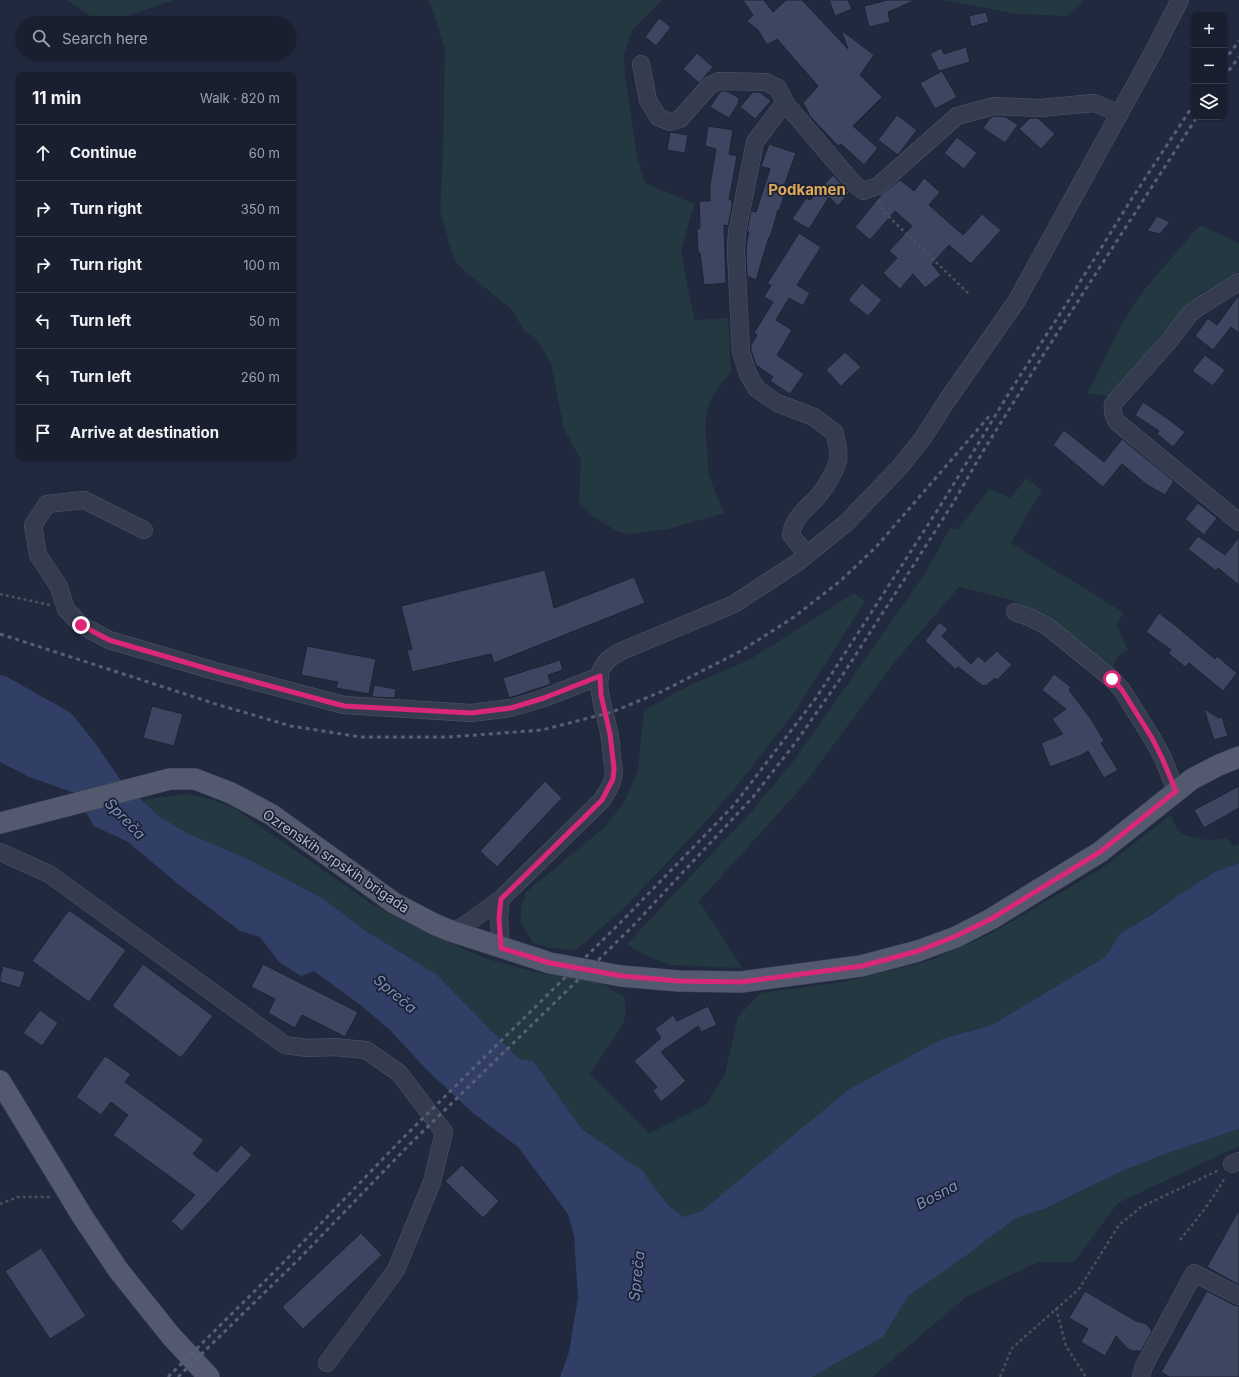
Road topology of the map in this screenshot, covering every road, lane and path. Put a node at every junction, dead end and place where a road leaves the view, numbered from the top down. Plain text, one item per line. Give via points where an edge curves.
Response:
1 (1180, 0) edge
2 (640, 64) dead end
3 (788, 108) junction
4 (1120, 113) junction
5 (873, 188) junction
6 (1239, 282) edge
7 (970, 295) dead end
8 (1239, 522) edge
9 (144, 530) dead end
10 (807, 554) junction
11 (0, 594) edge
12 (66, 609) junction
13 (1015, 612) dead end
14 (600, 676) junction
15 (1239, 757) edge
16 (1176, 791) junction
17 (0, 823) edge
18 (0, 852) edge
19 (501, 899) junction
20 (451, 931) junction
21 (501, 948) junction
22 (0, 1082) edge
23 (1235, 1162) edge
24 (57, 1198) dead end
25 (0, 1204) edge
26 (1180, 1240) dead end
27 (1239, 1296) edge
28 (1056, 1308) junction
29 (327, 1362) dead end
30 (209, 1377) edge
31 (1000, 1377) edge
32 (1086, 1377) edge
33 (1141, 1377) edge

1 - 4 street
2 - 3 street via 648,100 658,117 670,122 680,119 710,85 719,82 766,82 778,88
3 - 5 street via 854,184 863,191
3 - 10 street via 779,110 755,142 737,232 736,251 741,352 748,374 757,389 777,403 814,417 835,433 838,460 832,474 820,494 797,519 792,529 791,534
4 - 5 street via 1094,103 1040,108 994,106 957,116
4 - 10 street via 1016,302 923,438 899,468 846,523
5 - 7 path via 884,212
6 - 8 street via 1189,315 1112,408 1117,422
9 - 12 street via 84,500 46,504 33,525 38,555 59,587
10 - 14 street via 734,604 614,655 606,662
11 - 12 path
12 - 14 street via 81,625 109,640 344,706 471,713 517,706
13 - 16 street via 1047,626 1122,690 1152,738
14 - 19 street via 614,768 613,779 602,800
15 - 16 main road, Ozrenskih srpskih brigada via 1206,771
16 - 21 main road, Ozrenskih srpskih brigada via 1100,852 991,919 918,951 862,966 741,982 679,981 622,976 550,963
17 - 20 main road, Ozrenskih srpskih brigada via 170,779 195,779 231,793 272,815 394,903
18 - 29 street via 49,874 285,1045 366,1050 399,1073 444,1132 432,1182 396,1270
19 - 20 street via 462,927
19 - 21 street
20 - 21 main road, Ozrenskih srpskih brigada
22 - 30 main road via 119,1271 171,1336
23 - 26 path via 1202,1213
23 - 28 path via 1141,1207 1119,1225 1079,1289
24 - 25 path via 18,1197
27 - 33 street via 1194,1273 1144,1366
28 - 31 path via 1012,1348
28 - 32 path via 1066,1346

